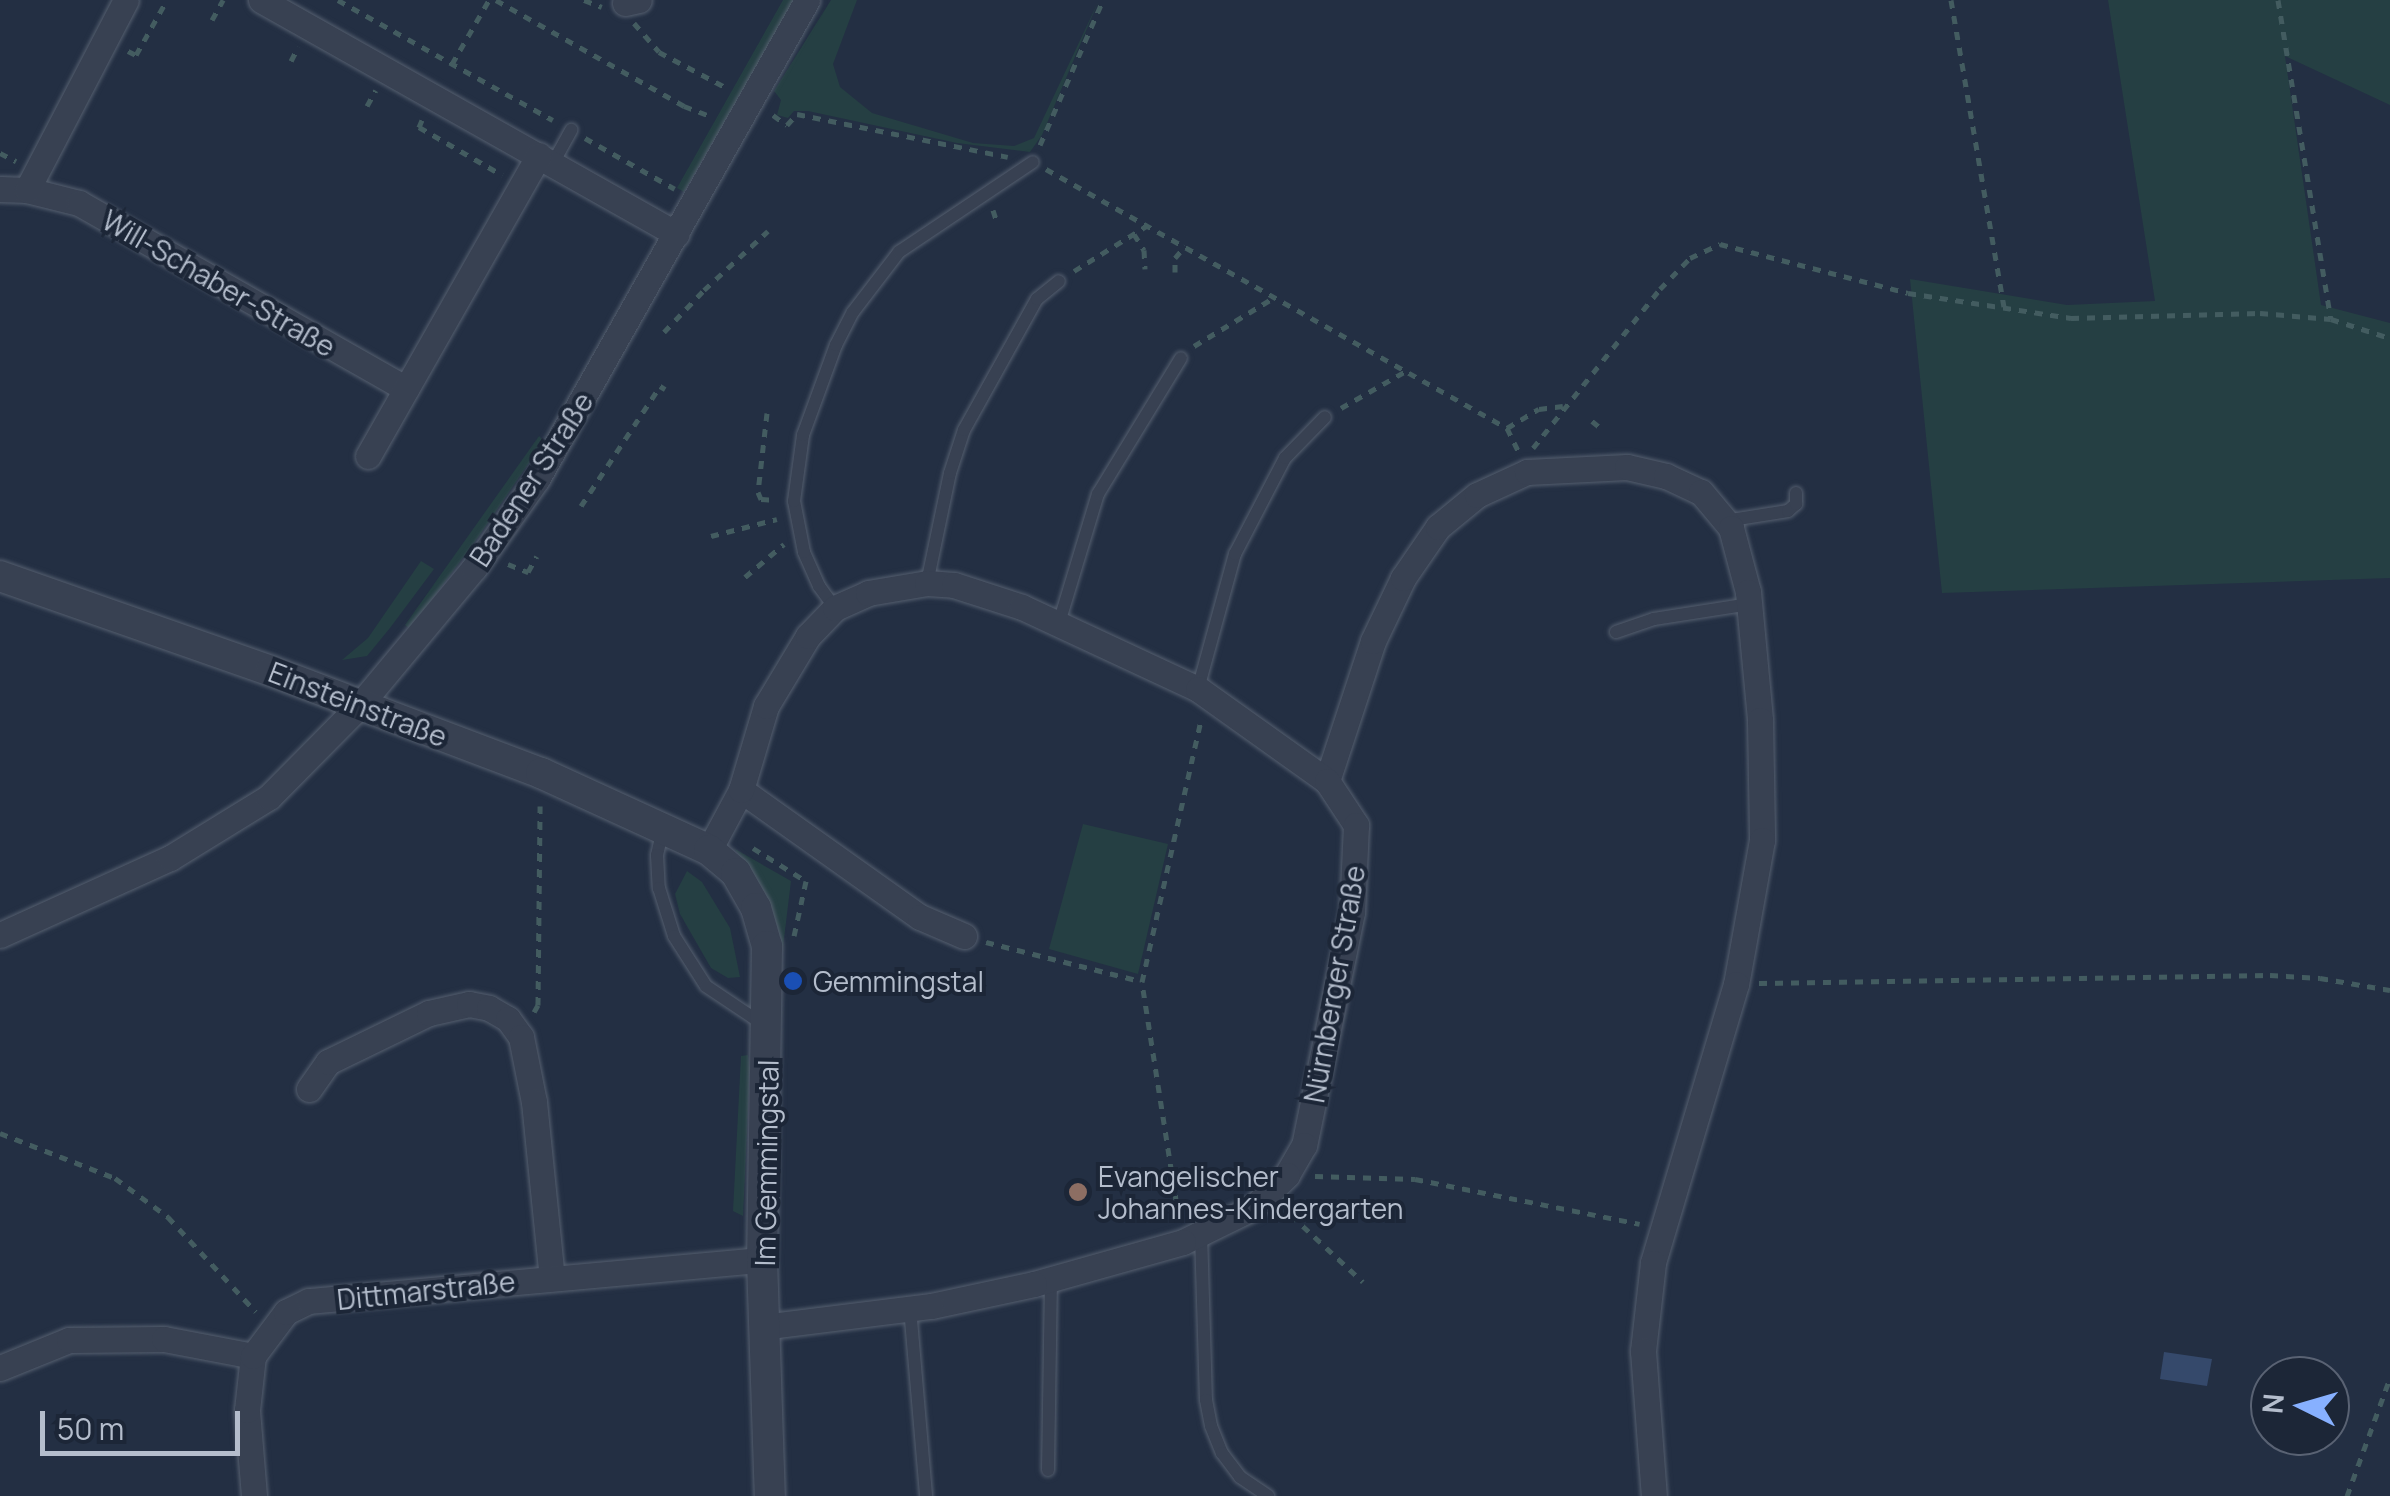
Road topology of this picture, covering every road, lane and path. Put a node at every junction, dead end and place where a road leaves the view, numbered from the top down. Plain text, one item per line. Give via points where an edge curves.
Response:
1 (126, 0) edge
2 (168, 0) edge
3 (223, 0) edge
4 (261, 0) edge
5 (338, 0) edge
6 (492, 0) edge
7 (584, 0) edge
8 (807, 0) edge
9 (1103, 0) edge
10 (1951, 0) edge
11 (2278, 0) edge
12 (632, 2) edge
13 (212, 20) dead end
14 (105, 40) junction
15 (452, 64) junction
16 (729, 90) dead end
17 (434, 96) junction
18 (777, 99) dead end
19 (713, 117) dead end
20 (571, 130) junction
21 (1035, 156) junction
22 (546, 159) junction
23 (522, 186) junction
24 (0, 189) edge
25 (27, 190) junction
26 (696, 201) junction
27 (1148, 226) junction
28 (768, 232) dead end
29 (677, 234) junction
30 (1134, 234) junction
31 (1186, 246) junction
32 (1144, 269) dead end
33 (1175, 272) dead end
34 (1059, 281) joint
35 (1275, 297) junction
36 (2004, 306) junction
37 (2331, 319) junction
38 (664, 332) dead end
39 (2390, 338) edge
40 (1180, 358) joint
41 (1404, 372) junction
42 (406, 389) junction
43 (665, 390) dead end
44 (1564, 406) junction
45 (767, 413) dead end
46 (1325, 417) joint
47 (1592, 421) dead end
48 (1602, 429) dead end
49 (368, 456) dead end
50 (1527, 472) junction
51 (1796, 493) dead end
52 (794, 501) junction
53 (581, 506) dead end
54 (795, 516) junction
55 (1725, 520) junction
56 (800, 535) junction
57 (711, 536) dead end
58 (538, 556) dead end
59 (508, 564) dead end
60 (0, 576) edge
61 (745, 578) dead end
62 (928, 583) junction
63 (1750, 604) junction
64 (836, 608) junction
65 (1059, 623) junction
66 (1616, 632) dead end
67 (1206, 694) junction
68 (359, 706) junction
69 (1326, 781) junction
70 (740, 790) junction
71 (540, 806) dead end
72 (663, 827) junction
73 (709, 850) junction
74 (0, 934) edge
75 (964, 936) joint
76 (1142, 982) junction
77 (1736, 984) junction
78 (2390, 990) edge
79 (769, 1028) junction
80 (521, 1037) junction
81 (309, 1088) dead end
82 (0, 1133) edge
83 (1287, 1175) junction
84 (1291, 1215) dead end
85 (1660, 1228) junction
86 (1192, 1237) junction
87 (762, 1260) junction
88 (552, 1278) junction
89 (1051, 1279) junction
90 (1363, 1282) dead end
91 (910, 1308) junction
92 (763, 1327) junction
93 (271, 1329) junction
94 (253, 1356) junction
95 (0, 1368) edge
96 (2390, 1378) edge
97 (1048, 1470) dead end
98 (254, 1496) edge
99 (770, 1496) edge
100 (926, 1496) edge
101 (1268, 1496) edge
102 (1654, 1496) edge
103 (2347, 1496) edge

1 - 14 street
2 - 14 path via 136,55
3 - 13 path
4 - 17 street
5 - 15 path
6 - 15 path
6 - 19 path
7 - 12 path via 598,8
8 - 26 street, Badener Straße
9 - 21 path
10 - 36 path
11 - 37 path
12 - 16 path via 637,28 659,52
14 - 25 street
15 - 20 path
17 - 22 street
17 - 23 path via 419,128
18 - 21 path via 772,118 787,125 797,114
20 - 22 lane
20 - 26 path
21 - 27 path
21 - 52 lane via 899,252 873,282 818,388 798,458
22 - 23 street
22 - 29 street
23 - 42 street
24 - 25 street, Will-Schaber-Straße
25 - 42 street, Will-Schaber-Straße via 78,203
26 - 29 street, Badener Straße
27 - 30 path
27 - 31 path
28 - 38 path
29 - 68 street, Badener Straße via 536,479 474,568
30 - 32 path via 1144,250
30 - 34 path
31 - 33 path
31 - 35 path
34 - 62 lane via 1037,299 964,430
35 - 40 path
35 - 41 path
36 - 37 path via 2071,318
36 - 44 path via 1908,293 1720,244 1680,268
37 - 39 path
40 - 65 lane via 1098,494
41 - 44 path via 1507,428 1538,409
41 - 46 path
42 - 49 street
43 - 53 path via 660,386
44 - 50 path via 1532,450
45 - 52 path via 758,492 761,499
46 - 67 lane via 1285,458 1235,554
47 - 48 path
50 - 55 street via 1627,466 1701,492
50 - 69 street via 1477,495 1438,527 1403,578 1373,640
51 - 55 lane via 1788,511
52 - 54 lane
54 - 56 lane
54 - 57 path
55 - 63 street
56 - 61 path
56 - 64 lane via 819,586
58 - 59 path via 528,572
60 - 68 street, Einsteinstraße
62 - 64 street via 896,585
62 - 65 street, Nürnberger Straße via 985,594
63 - 66 lane
63 - 77 street via 1762,840
64 - 70 street via 808,636 766,706
65 - 67 street, Nürnberger Straße
67 - 69 street, Nürnberger Straße
67 - 76 path
68 - 72 street, Einsteinstraße via 541,773
68 - 74 street, Badener Straße via 268,797 170,858
69 - 83 street, Nürnberger Straße via 1356,825 1357,864 1304,1145
70 - 73 street
70 - 75 street via 920,917
71 - 80 path via 538,1004
72 - 73 street, Einsteinstraße
72 - 79 lane via 659,888 690,966 722,999
73 - 79 street, Im Gemmingstal via 736,873 756,908 767,946
75 - 76 path
76 - 86 path
77 - 78 path via 2270,975
77 - 85 street
79 - 87 street, Im Gemmingstal
80 - 81 street via 488,1008 452,1005 328,1062
80 - 88 street
82 - 93 path via 115,1178 168,1216
83 - 85 path via 1415,1178
83 - 86 street, Nürnberger Straße via 1254,1207
84 - 90 path
85 - 102 street via 1643,1350
86 - 89 street, Nürnberger Straße
86 - 101 lane via 1211,1426 1240,1477
87 - 88 street, Dittmarstraße
87 - 92 street, Im Gemmingstal
88 - 93 street, Dittmarstraße via 309,1302 286,1312
89 - 91 street, Nürnberger Straße
89 - 97 lane
91 - 92 street, Nürnberger Straße
91 - 100 lane
92 - 99 street, Im Gemmingstal
93 - 94 street, Dittmarstraße
94 - 95 street via 164,1339 69,1340
94 - 98 street, Dittmarstraße via 248,1410
96 - 103 path

